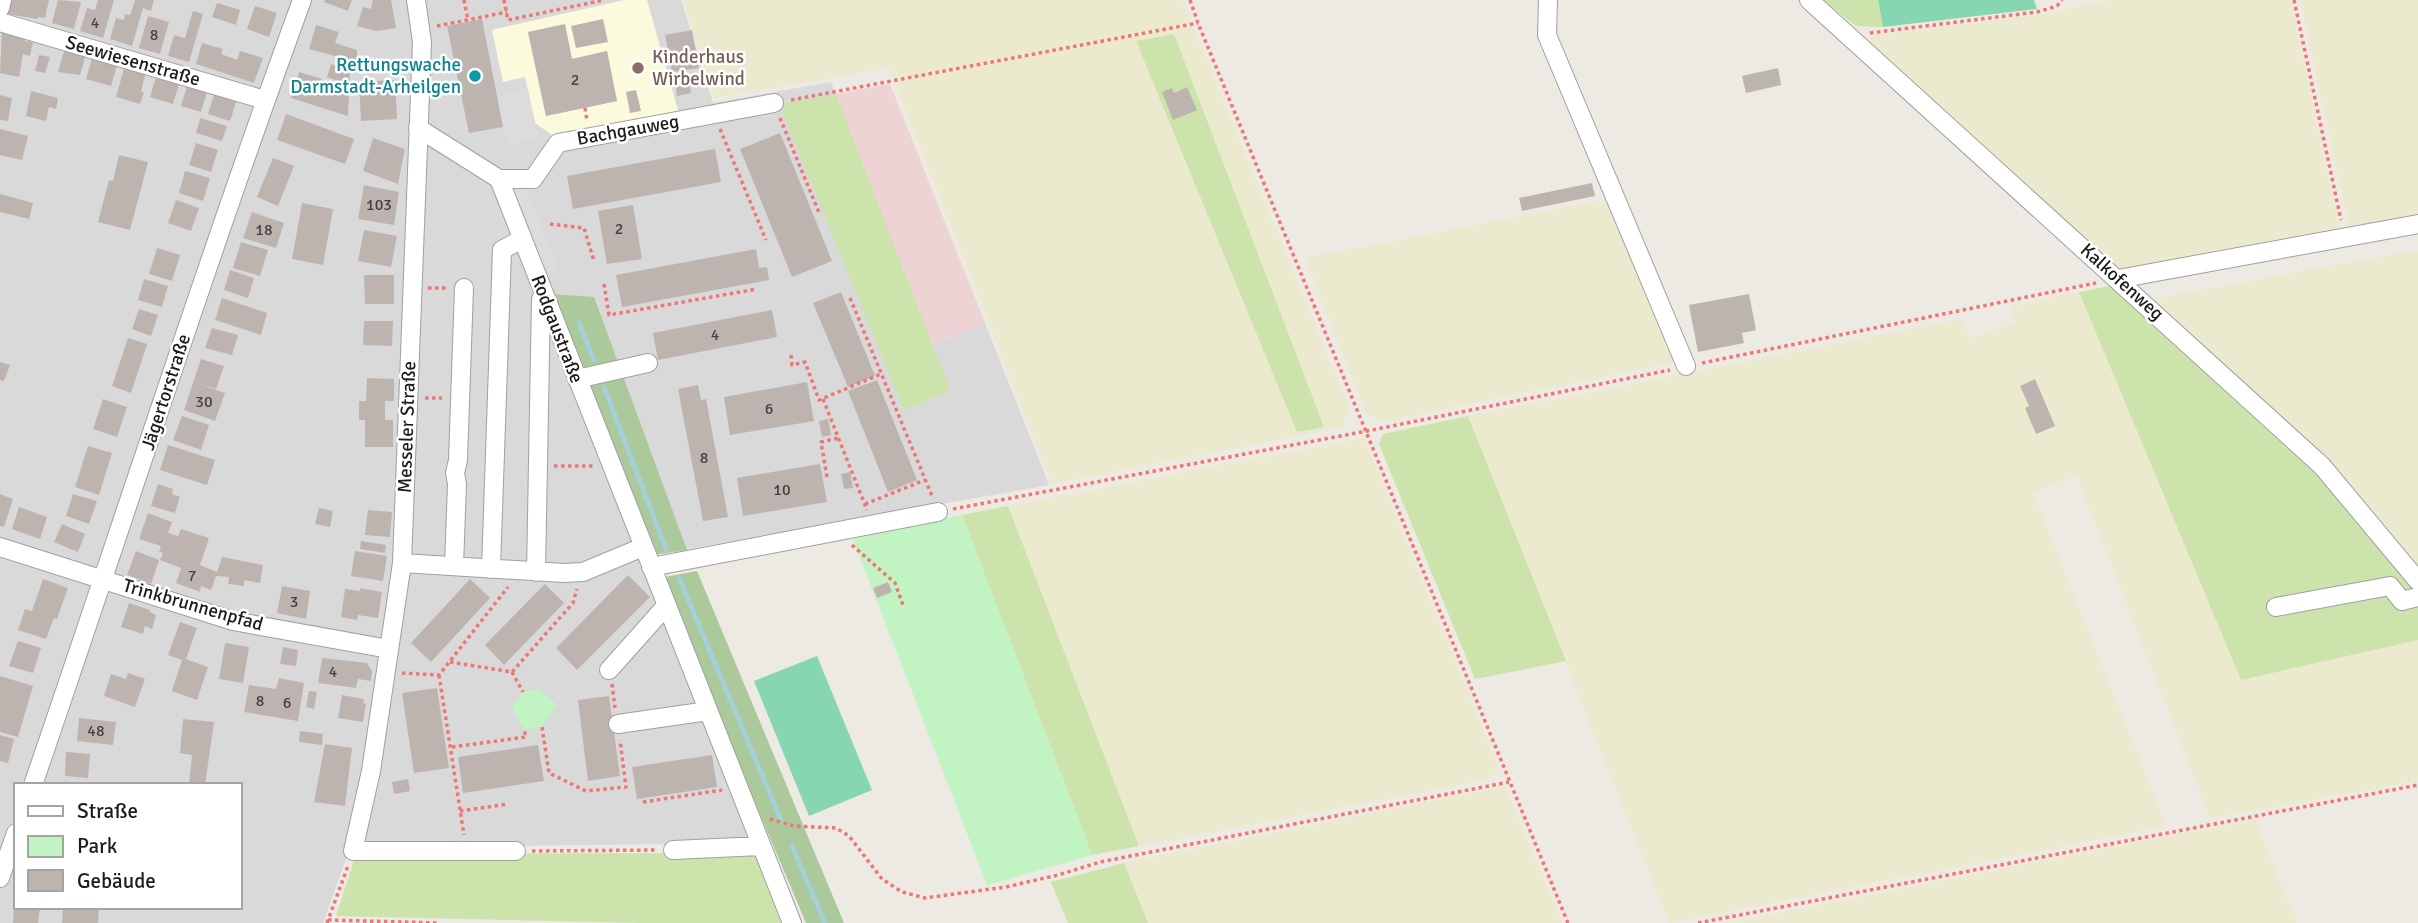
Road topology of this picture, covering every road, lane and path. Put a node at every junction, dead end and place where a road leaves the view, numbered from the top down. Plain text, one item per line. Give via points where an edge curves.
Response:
1 (2, 0) edge
2 (302, 0) edge
3 (416, 0) edge
4 (464, 0) edge
5 (504, 0) edge
6 (604, 0) edge
7 (1191, 0) edge
8 (1548, 0) edge
9 (1809, 0) edge
10 (2062, 0) edge
11 (2294, 0) edge
12 (0, 8) edge
13 (507, 12) junction
14 (468, 20) junction
15 (0, 22) edge
16 (1198, 23) junction
17 (422, 29) junction
18 (1857, 44) junction
19 (265, 100) junction
20 (774, 103) junction
21 (714, 114) junction
22 (418, 128) junction
23 (499, 179) junction
24 (820, 215) dead end
25 (550, 224) dead end
26 (2418, 224) edge
27 (2345, 237) junction
28 (522, 239) junction
29 (766, 240) dead end
30 (594, 261) dead end
31 (2118, 279) junction
32 (604, 284) dead end
33 (412, 288) junction
34 (464, 288) joint
35 (541, 289) junction
36 (757, 289) dead end
37 (850, 298) dead end
38 (790, 355) dead end
39 (648, 363) dead end
40 (1686, 366) junction
41 (881, 374) junction
42 (576, 379) junction
43 (823, 398) junction
44 (1367, 432) junction
45 (839, 438) junction
46 (538, 466) junction
47 (611, 466) junction
48 (827, 477) dead end
49 (925, 480) junction
50 (865, 504) junction
51 (938, 512) junction
52 (873, 525) junction
53 (838, 531) junction
54 (0, 547) edge
55 (643, 547) junction
56 (402, 563) junction
57 (454, 566) junction
58 (651, 567) junction
59 (491, 569) junction
60 (528, 571) junction
61 (583, 572) junction
62 (104, 579) junction
63 (2418, 580) edge
64 (2418, 597) edge
65 (666, 606) junction
66 (2276, 607) dead end
67 (904, 608) dead end
68 (389, 649) junction
69 (450, 662) junction
70 (609, 670) joint
71 (386, 672) junction
72 (512, 672) junction
73 (439, 675) junction
74 (523, 692) dead end
75 (708, 711) junction
76 (618, 724) junction
77 (542, 727) dead end
78 (524, 729) dead end
79 (452, 747) junction
80 (1509, 782) junction
81 (34, 783) edge
82 (2418, 785) edge
83 (738, 788) junction
84 (643, 802) dead end
85 (508, 804) dead end
86 (460, 811) junction
87 (748, 813) junction
88 (14, 839) edge
89 (761, 846) junction
90 (673, 850) joint
91 (353, 851) junction
92 (466, 851) junction
93 (516, 851) joint
94 (0, 878) edge
95 (328, 922) edge
96 (439, 923) edge
97 (792, 923) edge
98 (1568, 923) edge
99 (1698, 923) edge

1 - 12 street
2 - 19 street, Jägertorstraße
3 - 17 street, Messeler Straße
4 - 14 path
5 - 13 path
6 - 13 path via 508,20
7 - 16 path
8 - 40 street via 1547,35
9 - 18 street, Kalkofenweg
10 - 18 path via 2037,12 1870,33
11 - 27 path
13 - 14 path
14 - 17 path
15 - 19 street, Seewiesenstraße
16 - 20 path
16 - 44 path
17 - 22 street, Messeler Straße
18 - 31 street, Kalkofenweg
19 - 62 street, Jägertorstraße
20 - 21 street, Bachgauweg
20 - 24 path
21 - 23 street, Bachgauweg via 558,143 533,179
21 - 29 path
22 - 23 street
22 - 33 street, Messeler Straße
23 - 28 street, Rodgaustraße
25 - 30 path via 584,228
26 - 27 street
27 - 31 street
28 - 35 street, Rodgaustraße
28 - 59 street via 502,250
31 - 40 path
31 - 63 street, Kalkofenweg via 2322,466
32 - 36 path via 609,315
33 - 34 path
33 - 56 street, Messeler Straße
34 - 57 street
35 - 42 street, Rodgaustraße
35 - 46 street
37 - 41 path
38 - 43 path via 792,365 805,362 819,400
39 - 42 street
40 - 44 path
41 - 43 path
41 - 49 path
42 - 47 street, Rodgaustraße
43 - 45 path
44 - 51 path
44 - 80 path
45 - 48 path via 821,442
45 - 50 path
46 - 47 path
46 - 60 street
47 - 55 street, Rodgaustraße
49 - 50 path
49 - 51 path
50 - 52 path
51 - 52 street
52 - 53 street
53 - 58 street
53 - 67 path via 895,583
54 - 62 street, Trinkbrunnenpfad
55 - 58 street, Rodgaustraße
55 - 61 street
56 - 57 street
56 - 68 street, Messeler Straße
57 - 59 street
58 - 65 street, Rodgaustraße
59 - 60 street
60 - 61 street
60 - 69 path
61 - 72 path via 573,603
62 - 68 street, Trinkbrunnenpfad via 233,621
62 - 81 street, Jägertorstraße
64 - 66 street via 2402,601 2390,586
65 - 70 street
65 - 75 street, Rodgaustraße
68 - 71 street, Messeler Straße
69 - 72 path
69 - 73 path
70 - 76 path
71 - 73 path
71 - 91 street, Messeler Straße
72 - 74 path
73 - 79 path
75 - 76 street
75 - 83 street, Rodgaustraße
76 - 77 path via 626,787 586,791 548,773
78 - 79 path via 526,737
79 - 86 path
80 - 87 path via 1100,862 1006,887 925,898 902,892 883,879 849,836 836,828 794,826
80 - 98 path
82 - 99 path
83 - 84 path
83 - 87 street, Rodgaustraße
85 - 86 path
86 - 92 path
87 - 89 street, Rodgaustraße
88 - 94 street
89 - 90 street
89 - 97 street, Rodgaustraße
90 - 93 path
91 - 92 street
91 - 95 path
92 - 93 street
95 - 96 path

